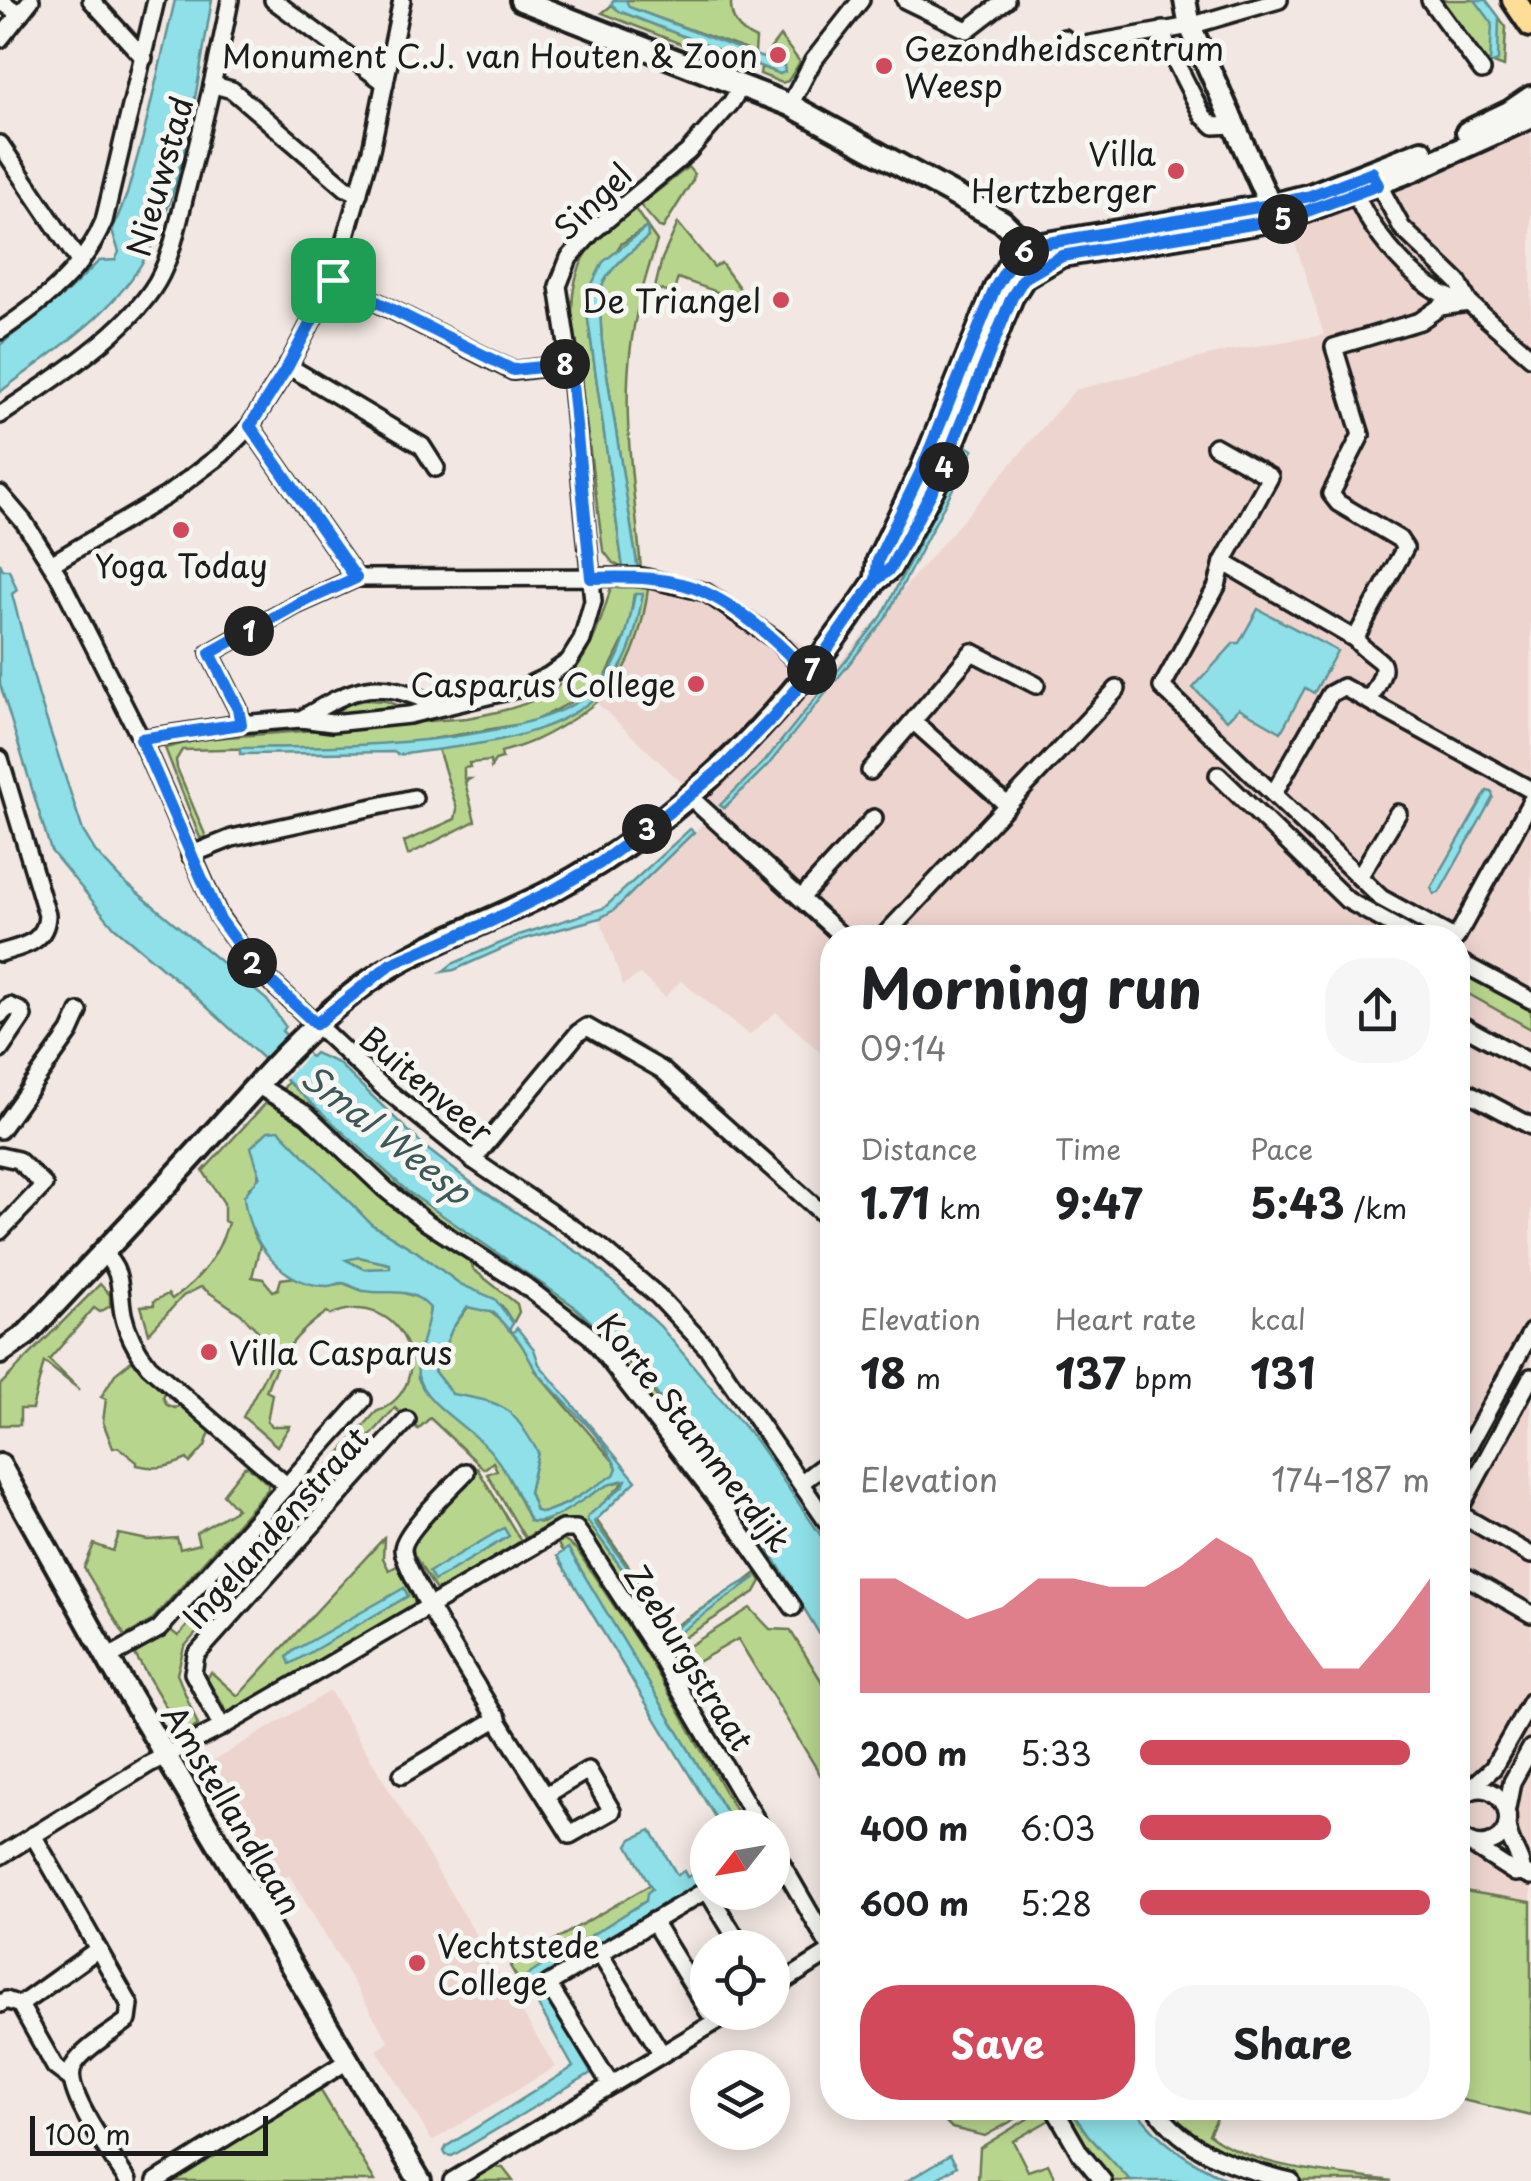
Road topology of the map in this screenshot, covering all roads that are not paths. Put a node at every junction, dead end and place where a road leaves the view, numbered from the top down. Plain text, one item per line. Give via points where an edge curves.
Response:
1 (31, 0) edge
2 (91, 0) edge
3 (156, 0) edge
4 (230, 0) edge
5 (272, 0) edge
6 (402, 0) edge
7 (521, 0) edge
8 (861, 0) edge
9 (904, 0) edge
10 (1006, 0) edge
11 (1185, 0) edge
12 (1279, 0) edge
13 (1430, 0) edge
14 (1514, 0) edge
15 (0, 1) edge
16 (20, 14) junction
17 (1531, 25) edge
18 (1190, 26) junction
19 (1162, 30) junction
20 (1064, 38) dead end
21 (0, 39) edge
22 (144, 58) junction
23 (1482, 71) dead end
24 (385, 83) junction
25 (214, 85) junction
26 (741, 86) junction
27 (1531, 97) edge
28 (790, 105) junction
29 (1531, 118) edge
30 (1234, 125) junction
31 (0, 144) edge
32 (1375, 178) junction
33 (1353, 186) junction
34 (359, 193) junction
35 (1270, 205) junction
36 (1031, 246) junction
37 (80, 264) junction
38 (1042, 265) junction
39 (336, 282) junction
40 (1469, 304) junction
41 (0, 330) edge
42 (1531, 357) edge
43 (570, 364) junction
44 (288, 366) junction
45 (0, 415) edge
46 (250, 426) junction
47 (1215, 446) dead end
48 (436, 468) dead end
49 (2, 501) edge
50 (1224, 562) junction
51 (50, 564) junction
52 (356, 578) junction
53 (591, 578) junction
54 (876, 580) junction
55 (1355, 639) junction
56 (809, 675) junction
57 (1036, 685) dead end
58 (1117, 689) dead end
59 (1370, 700) junction
60 (438, 706) junction
61 (301, 720) junction
62 (914, 723) junction
63 (241, 724) junction
64 (141, 739) junction
65 (0, 759) edge
66 (870, 771) dead end
67 (1218, 775) dead end
68 (1531, 790) edge
69 (1274, 794) junction
70 (689, 796) junction
71 (414, 798) dead end
72 (1531, 801) edge
73 (1006, 804) junction
74 (1398, 812) dead end
75 (874, 818) dead end
76 (190, 855) junction
77 (1360, 877) junction
78 (801, 898) junction
79 (830, 925) edge
80 (894, 925) edge
81 (1392, 925) edge
82 (1431, 925) edge
83 (1462, 925) edge
84 (1, 951) edge
85 (1470, 967) edge
86 (1531, 1000) edge
87 (80, 1012) dead end
88 (0, 1014) edge
89 (316, 1024) junction
90 (1470, 1030) edge
91 (0, 1050) edge
92 (1531, 1063) edge
93 (262, 1080) junction
94 (1470, 1093) edge
95 (1531, 1126) edge
96 (0, 1130) edge
97 (0, 1156) edge
98 (472, 1160) junction
99 (820, 1211) edge
100 (0, 1231) edge
101 (103, 1253) junction
102 (1531, 1332) edge
103 (0, 1353) edge
104 (1514, 1362) junction
105 (1531, 1374) edge
106 (363, 1400) dead end
107 (407, 1420) dead end
108 (1470, 1444) edge
109 (0, 1466) edge
110 (820, 1468) edge
111 (466, 1472) dead end
112 (802, 1482) junction
113 (286, 1485) junction
114 (1470, 1489) edge
115 (820, 1509) edge
116 (1470, 1519) edge
117 (1531, 1555) edge
118 (1470, 1579) edge
119 (430, 1606) junction
120 (793, 1607) dead end
121 (1531, 1614) edge
122 (107, 1658) junction
123 (1531, 1701) edge
124 (498, 1718) junction
125 (222, 1727) junction
126 (1531, 1748) edge
127 (167, 1758) junction
128 (402, 1775) dead end
129 (1470, 1789) edge
130 (546, 1794) junction
131 (1470, 1795) edge
132 (750, 1810) edge
133 (1507, 1816) junction
134 (34, 1836) junction
135 (1470, 1839) edge
136 (1470, 1843) edge
137 (0, 1856) edge
138 (1527, 1874) edge
139 (790, 1878) edge
140 (690, 1901) edge
141 (654, 1922) junction
142 (820, 1930) edge
143 (98, 1948) junction
144 (600, 1954) junction
145 (820, 1959) edge
146 (790, 1978) edge
147 (690, 1982) edge
148 (0, 2004) edge
149 (20, 2005) junction
150 (692, 2030) edge
151 (662, 2054) junction
152 (349, 2060) junction
153 (70, 2080) junction
154 (611, 2084) junction
155 (1061, 2120) edge
156 (1166, 2120) edge
157 (128, 2181) edge
158 (156, 2181) edge
159 (420, 2181) edge
160 (452, 2181) edge
161 (1103, 2181) edge
162 (1291, 2181) edge

1 - 16 street
2 - 22 street
3 - 22 street
4 - 25 street, Nieuwstad
5 - 24 street
6 - 24 street
7 - 26 main road
8 - 28 street
9 - 10 street via 967,30
11 - 18 main road
12 - 18 street
13 - 23 street
14 - 17 main road
15 - 16 street
16 - 21 street
18 - 19 street
18 - 30 main road
19 - 20 street via 1079,46
19 - 30 street via 1203,116 1220,128
22 - 37 street via 104,221
24 - 34 street
25 - 34 street via 232,90
25 - 45 street, Nieuwstad via 157,282 77,362
26 - 28 main road
26 - 43 street, Singel via 688,152 568,258 558,286
27 - 32 main road
28 - 36 main road via 1002,221
29 - 32 main road
30 - 35 main road
31 - 37 street
32 - 33 main road
32 - 40 street via 1402,228 1458,282
33 - 35 main road
33 - 38 main road via 1288,218 1062,256
33 - 40 street via 1385,244 1442,296
34 - 39 street
35 - 36 main road
36 - 38 main road
36 - 54 main road via 995,288 878,560
37 - 41 street
38 - 54 main road via 1012,297 938,480 890,569
39 - 43 street via 513,370
39 - 44 street
40 - 42 street
40 - 55 street via 1334,347 1361,435 1331,494 1406,548
43 - 53 street, Singel
44 - 46 street
44 - 48 street via 422,446
46 - 51 street via 166,496
46 - 52 street
47 - 50 street via 1270,477
49 - 51 street, Buitenveer
50 - 55 street
50 - 69 street via 1218,586 1162,686
51 - 64 street, Buitenveer
52 - 53 street
52 - 63 street via 210,653
53 - 56 street via 642,577 705,592 776,640
53 - 60 street, Singel via 593,601 569,661 525,687
54 - 56 main road
55 - 59 street via 1383,665
56 - 70 main road
57 - 62 street via 972,652
58 - 73 street
59 - 68 street
59 - 69 street via 1348,688 1333,690
60 - 61 street, Singel via 332,723
60 - 61 street, Singel via 404,690 373,687 342,695
61 - 63 street, Singel
62 - 66 street
62 - 73 street
63 - 64 street, Singel
64 - 76 street, Buitenveer
65 - 84 street via 47,915 35,942
67 - 81 street via 1347,900
69 - 77 street
70 - 78 street
70 - 89 main road via 554,890 391,964
71 - 76 street via 232,838
72 - 83 street
73 - 80 street
74 - 77 street
75 - 78 street
76 - 89 street, Buitenveer via 219,918 254,966
77 - 82 street via 1381,898
78 - 79 street
85 - 86 street
87 - 96 street
88 - 91 street via 10,1006 23,1016
89 - 93 main road
89 - 98 street, Buitenveer
90 - 92 street
93 - 101 main road
93 - 120 street, Korte Stammerdijk via 426,1222 590,1336
94 - 95 street
97 - 100 street via 18,1160 44,1185
98 - 99 street via 587,1027 662,1070
98 - 112 street, Buitenveer via 602,1248 658,1296 708,1349
101 - 103 main road via 27,1334
101 - 113 street via 118,1267 123,1316 149,1366
102 - 104 street
104 - 105 street
104 - 108 street
105 - 114 street
106 - 113 street
107 - 125 street, Ingelandenstraat via 196,1655 193,1673
109 - 122 main road, Amstellandlaan
110 - 112 street
111 - 119 street via 403,1546
112 - 115 street, Buitenveer
113 - 122 street via 159,1629
116 - 117 street
118 - 121 street
119 - 124 street
119 - 125 street
119 - 132 street, Zeeburgstraat via 562,1529 576,1530
122 - 127 main road, Amstellandlaan
123 - 129 street via 1493,1768
124 - 128 street
124 - 130 street
125 - 127 street
126 - 133 street via 1512,1782
127 - 134 street
127 - 152 main road, Amstellandlaan
130 - 130 street via 570,1835 612,1811 588,1770
131 - 133 street via 1491,1791
133 - 135 street via 1492,1842
133 - 138 street via 1510,1842
134 - 137 street
134 - 143 street
136 - 138 street via 1515,1874
139 - 142 street
140 - 141 street
141 - 144 street
141 - 147 street
143 - 149 street
143 - 153 street via 130,2013 75,2063
144 - 151 street
144 - 154 street via 548,1984
145 - 146 street
148 - 149 street
149 - 153 street via 54,2067
150 - 151 street
151 - 154 street
152 - 158 street
152 - 159 main road, Amstellandlaan
153 - 157 street
154 - 160 street
155 - 161 street
156 - 162 street via 1222,2161

